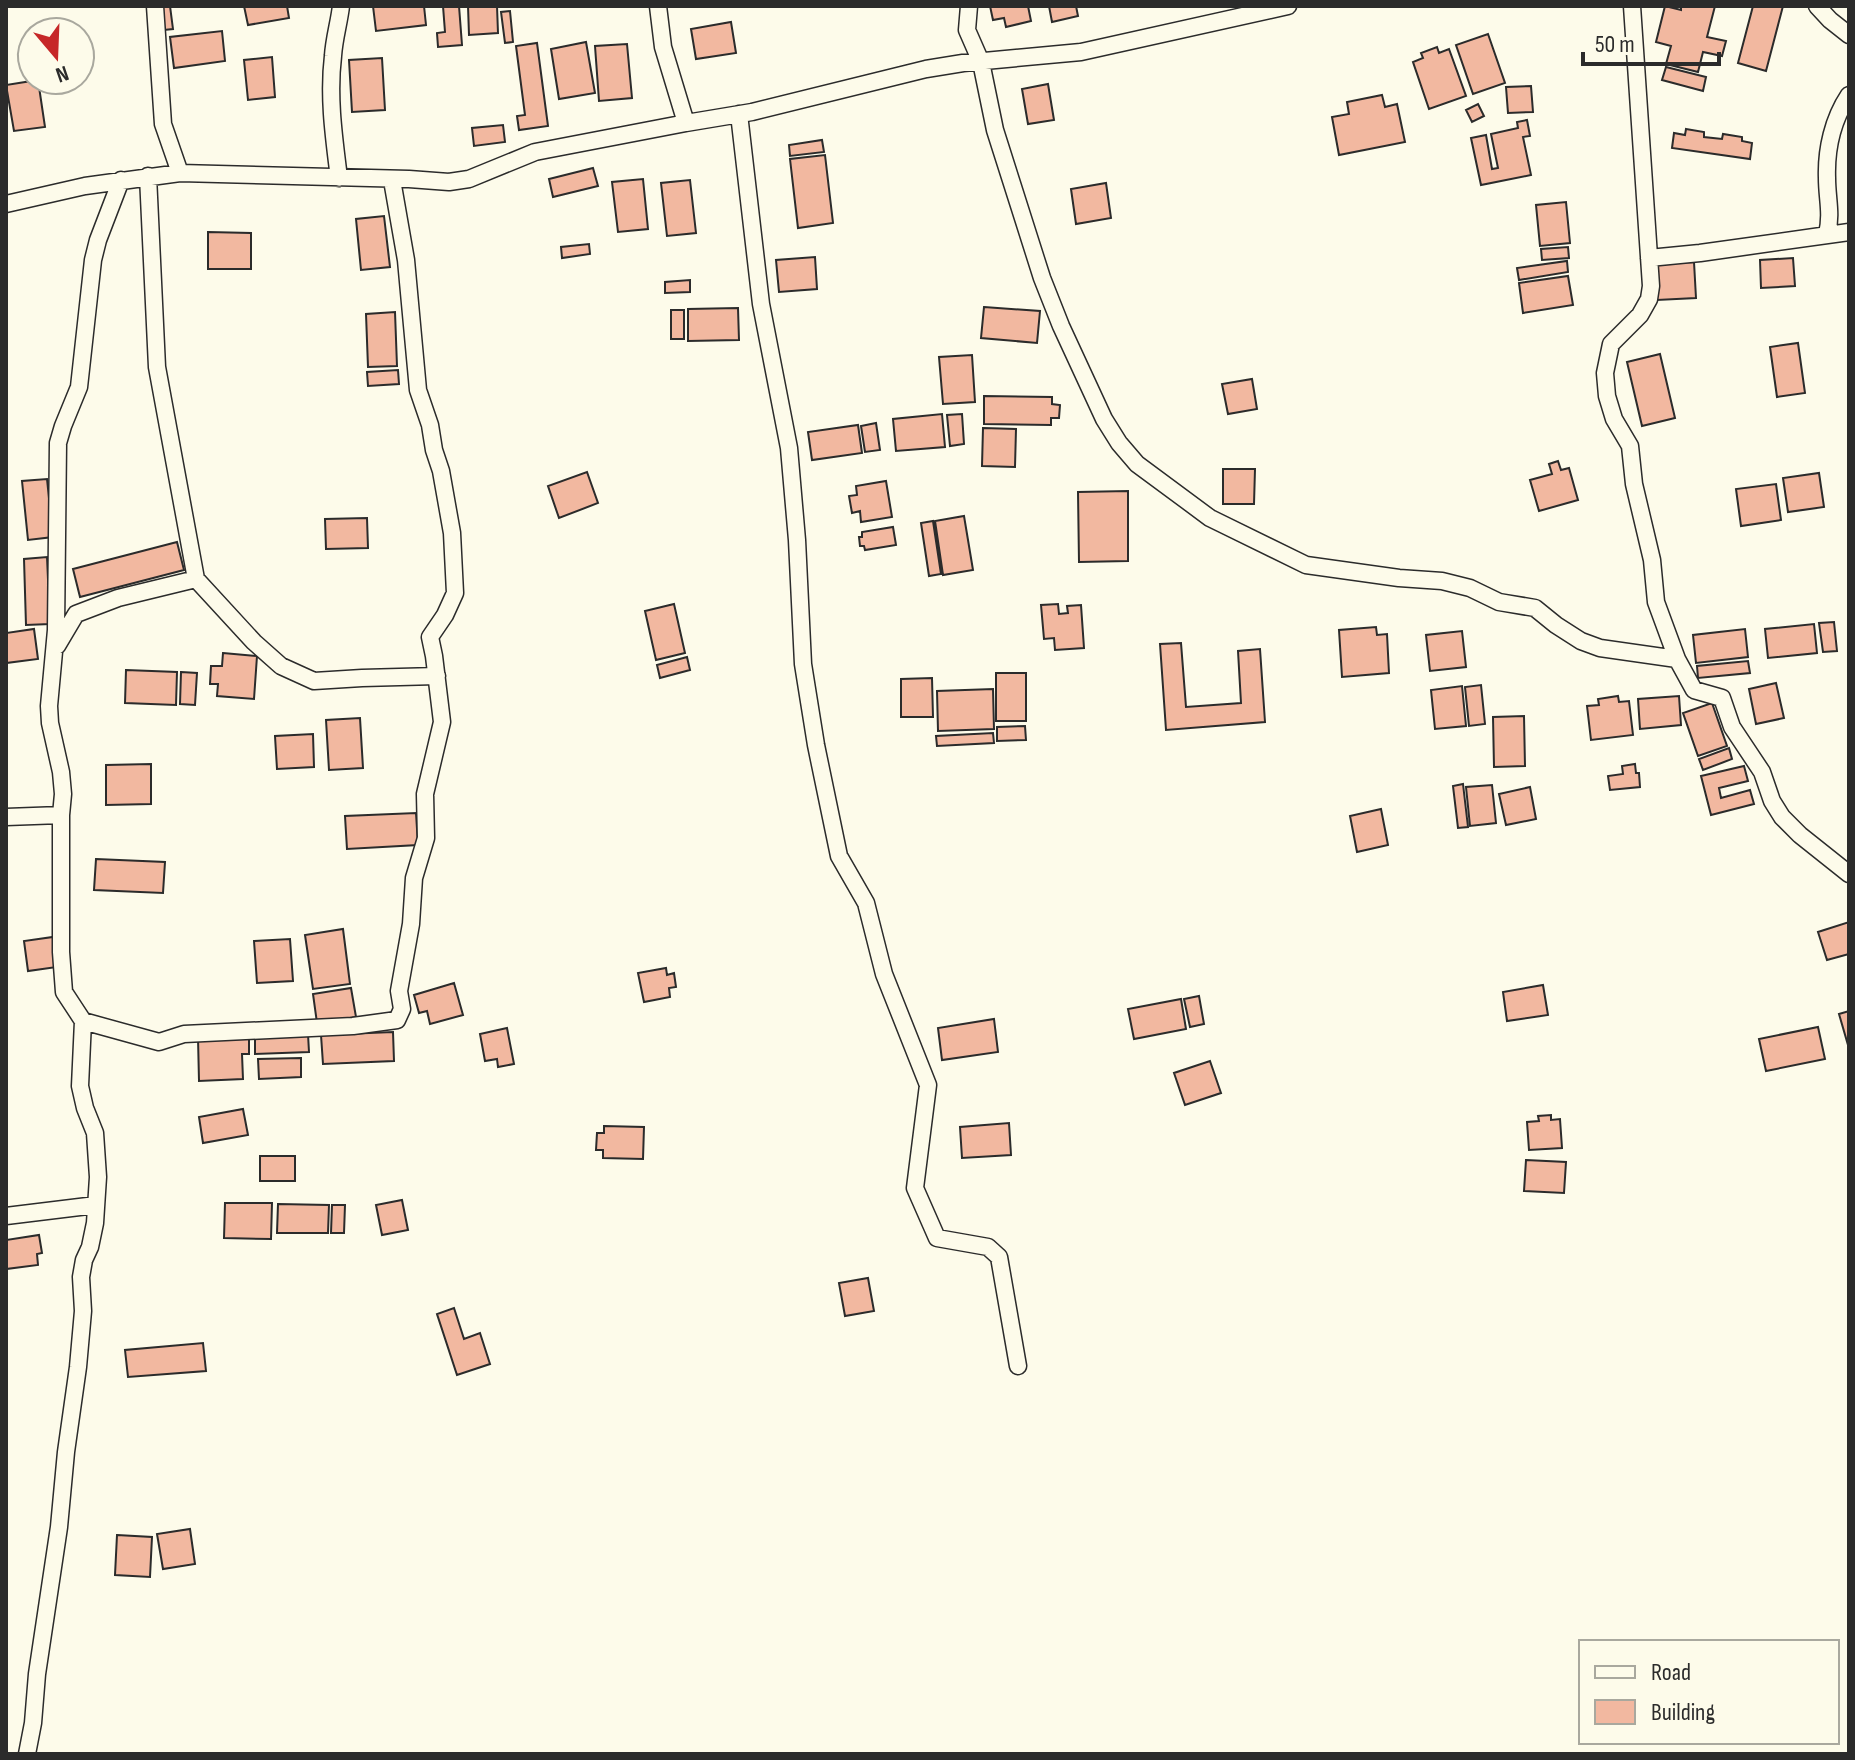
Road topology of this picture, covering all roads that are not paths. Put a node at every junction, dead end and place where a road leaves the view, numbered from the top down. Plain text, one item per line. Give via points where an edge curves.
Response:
1 (155, 6) edge
2 (341, 6) edge
3 (658, 6) edge
4 (969, 6) edge
5 (1288, 6) edge
6 (1632, 6) edge
7 (1817, 6) edge
8 (1849, 35) edge
9 (981, 62) junction
10 (1849, 95) edge
11 (739, 114) junction
12 (686, 123) junction
13 (180, 173) junction
14 (148, 176) junction
15 (339, 178) junction
16 (121, 180) junction
17 (392, 180) junction
18 (6, 204) edge
19 (1849, 232) edge
20 (1827, 234) junction
21 (1649, 258) junction
22 (196, 579) junction
23 (54, 650) junction
24 (1677, 659) junction
25 (437, 676) junction
26 (61, 815) junction
27 (6, 817) edge
28 (1849, 874) edge
29 (83, 1021) junction
30 (96, 1205) junction
31 (6, 1216) edge
32 (1018, 1366) dead end
33 (27, 1754) edge

1 - 13 street via 163,124
2 - 15 street via 331,91
3 - 12 street via 663,47
4 - 9 street via 967,30
5 - 9 street via 1081,52
6 - 21 street
7 - 8 street
9 - 11 street via 926,69
9 - 24 street via 995,130 1042,278 1104,419 1137,464 1210,518 1306,565 1470,588 1499,602 1535,608 1600,648
10 - 20 street via 1839,109 1828,148
11 - 12 street
11 - 32 street via 761,304 789,448 803,664 839,856 866,903 884,974 928,1085 915,1188 937,1238 988,1247 999,1257
12 - 17 street via 535,152 469,179
13 - 14 street
13 - 15 street
14 - 16 street
14 - 22 street via 157,367
15 - 17 street
16 - 18 street
16 - 23 street via 93,260 79,387 58,443
17 - 25 street via 406,260 418,390 452,533 455,593 430,637
19 - 20 street
20 - 21 street
21 - 24 street via 1649,299 1611,344 1605,373 1614,419 1630,446 1656,602
22 - 23 street via 76,614
22 - 25 street via 281,666 314,681
23 - 26 street via 50,723 61,772
24 - 28 street via 1694,690 1722,698 1732,727 1762,772 1782,817
25 - 29 street via 442,722 425,794 426,838 414,878 397,1020 184,1034 159,1042
26 - 27 street
26 - 29 street via 64,992
29 - 30 street via 80,1086 95,1133
30 - 31 street
30 - 33 street via 81,1277 78,1367

